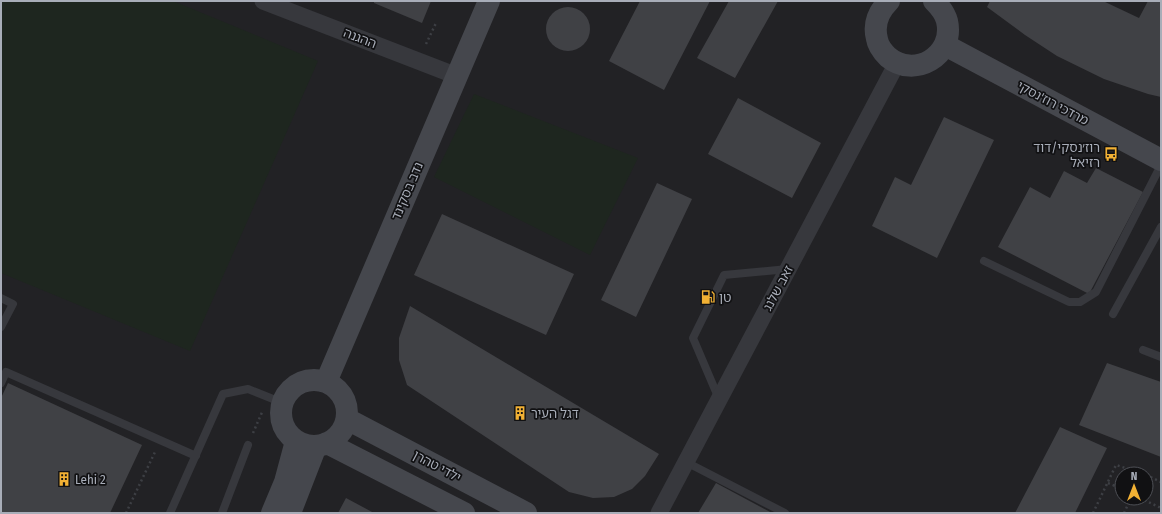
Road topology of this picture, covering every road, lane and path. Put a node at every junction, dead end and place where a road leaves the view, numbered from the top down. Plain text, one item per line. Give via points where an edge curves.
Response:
1 (263, 1) edge
2 (489, 1) edge
3 (934, 1) edge
4 (878, 4) edge
5 (436, 23) dead end
6 (945, 45) junction
7 (418, 61) junction
8 (897, 63) junction
9 (457, 76) junction
10 (1161, 160) edge
11 (1161, 165) edge
12 (1161, 227) edge
13 (984, 261) dead end
14 (788, 268) junction
15 (1, 298) edge
16 (1113, 314) dead end
17 (1, 327) edge
18 (1143, 350) dead end
19 (1161, 357) edge
20 (326, 382) junction
21 (1, 383) edge
22 (276, 400) junction
23 (719, 400) junction
24 (347, 419) junction
25 (160, 440) junction
26 (313, 443) junction
27 (248, 445) joint
28 (196, 456) junction
29 (686, 462) junction
30 (1114, 470) edge
31 (1108, 483) junction
32 (1114, 486) edge
33 (126, 513) edge
34 (170, 513) edge
35 (222, 513) edge
36 (272, 513) edge
37 (290, 513) edge
38 (464, 513) edge
39 (526, 513) edge
40 (659, 513) edge
41 (785, 513) edge
42 (1093, 513) edge

1 - 7 street, ההגנה
2 - 9 street, נדב בסקינד
3 - 6 street via 947,21
4 - 8 street via 875,32 878,44 884,53
5 - 7 path
6 - 8 street via 938,55 928,62 916,66
6 - 10 street, מרדכי רוז'נסקי
7 - 9 street, ההגנה
8 - 14 street, זאב שלנג
9 - 20 street, נדב בסקינד
11 - 13 lane via 1096,292 1080,302 1069,302
12 - 16 lane
14 - 23 street, זאב שלנג
14 - 23 lane via 724,275 693,338
15 - 17 lane via 12,304
18 - 19 lane
20 - 22 street via 306,381
20 - 24 street via 343,398
21 - 25 lane via 6,372
22 - 26 street via 288,433
22 - 27 path
22 - 28 lane via 248,389 223,394
23 - 29 street, זאב שלנג
24 - 26 street via 334,440
24 - 39 street, ילדי טהרן
25 - 28 lane
25 - 33 path
26 - 36 street via 285,482
26 - 37 street
26 - 38 street
27 - 35 lane
28 - 34 lane
29 - 40 street, זאב שלנג
29 - 41 lane
30 - 31 path
31 - 32 path
31 - 42 path

